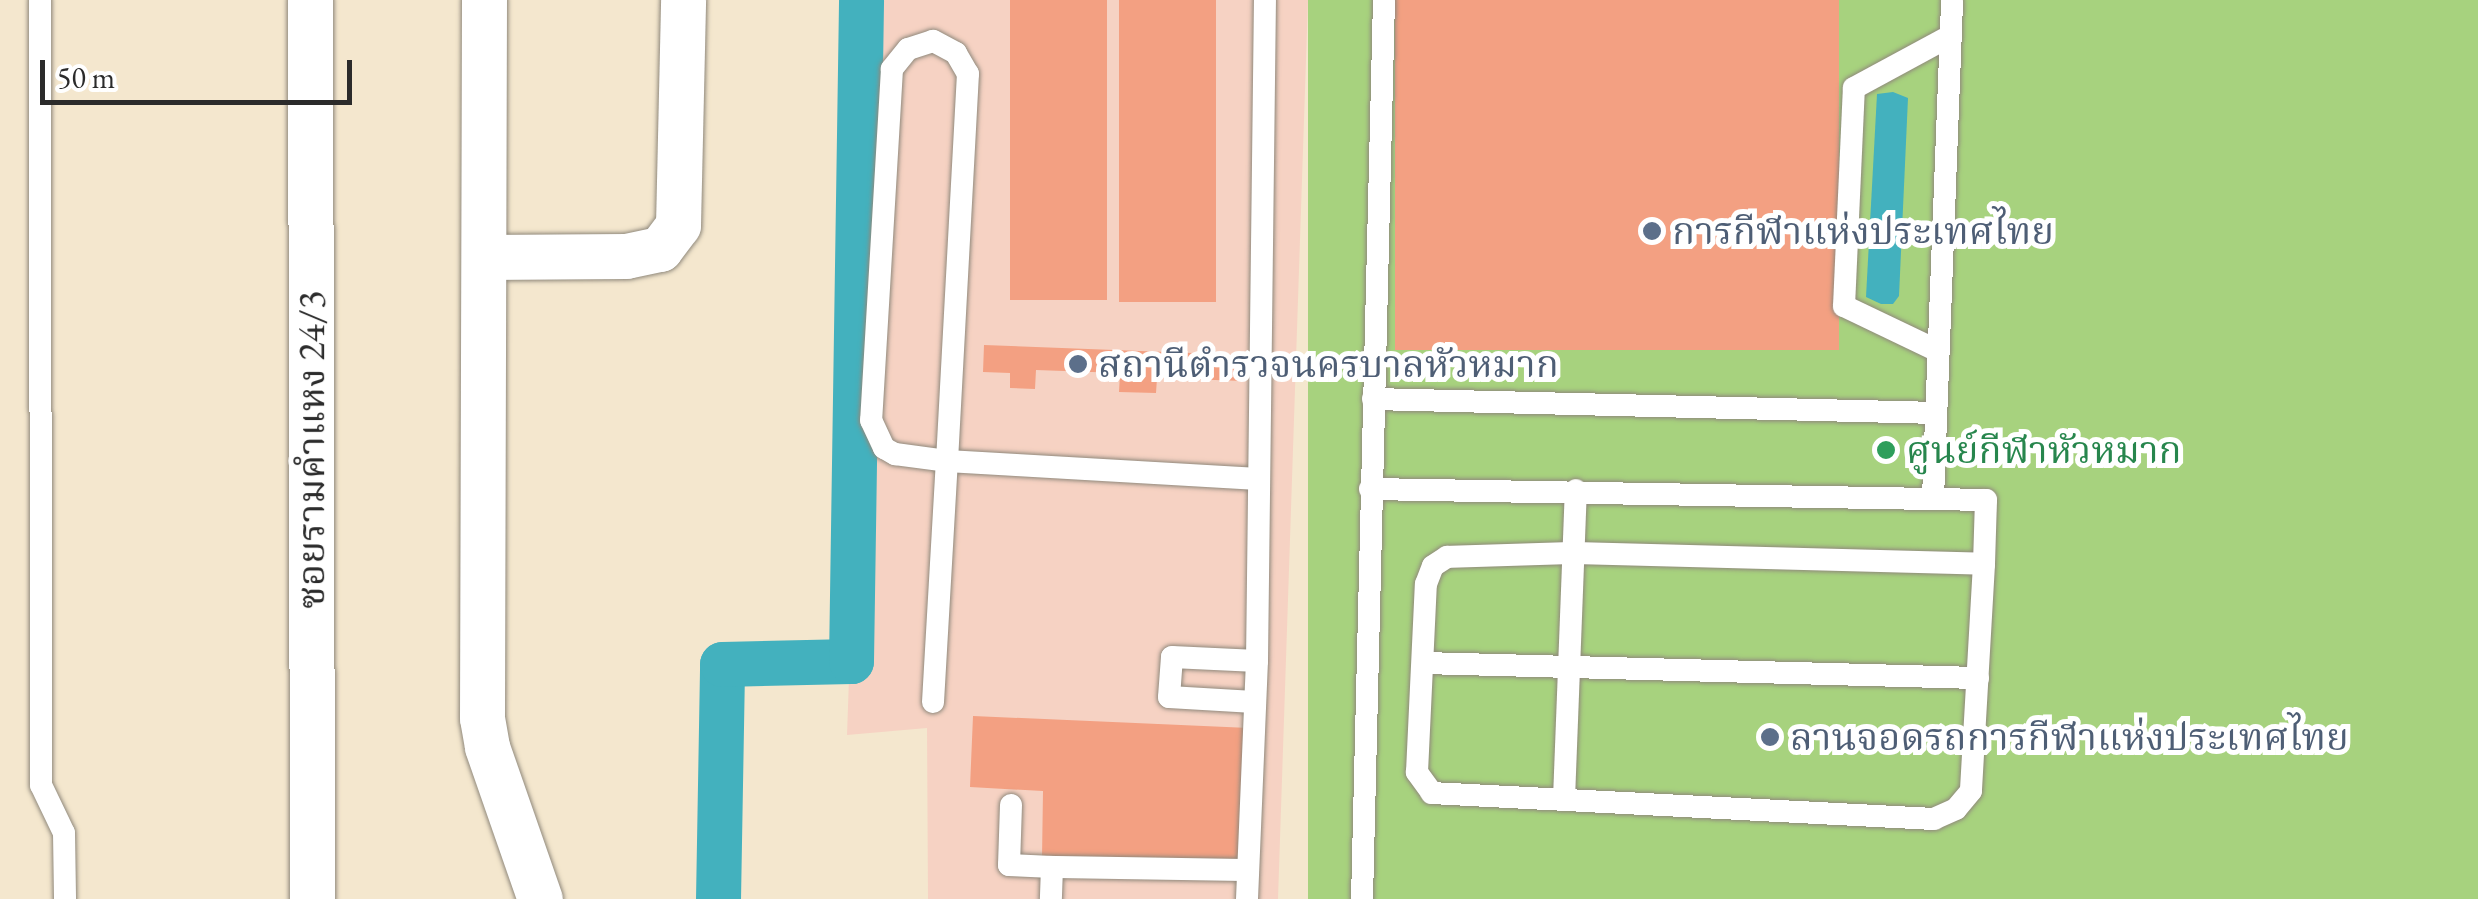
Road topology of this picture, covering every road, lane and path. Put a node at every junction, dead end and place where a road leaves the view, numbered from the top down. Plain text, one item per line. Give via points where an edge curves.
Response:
1 (40, 0) edge
2 (310, 0) edge
3 (484, 0) edge
4 (683, 0) edge
5 (1265, 0) edge
6 (1384, 0) edge
7 (1952, 0) edge
8 (1950, 36) junction
9 (484, 257) junction
10 (1938, 351) junction
11 (1373, 399) junction
12 (1936, 414) junction
13 (948, 462) junction
14 (1258, 479) junction
15 (1370, 488) junction
16 (1576, 490) junction
17 (1933, 498) junction
18 (1576, 553) junction
19 (1984, 564) junction
20 (1257, 661) junction
21 (1422, 663) junction
22 (1571, 665) junction
23 (1978, 678) junction
24 (934, 702) dead end
25 (1254, 702) junction
26 (1564, 799) junction
27 (1011, 805) dead end
28 (1052, 867) junction
29 (1248, 870) junction
30 (66, 899) edge
31 (312, 899) edge
32 (540, 899) edge
33 (1051, 899) edge
34 (1247, 899) edge
35 (1362, 899) edge

1 - 30 lane via 41,785 64,833
2 - 31 street, ซอยรามคำแหง 24/3
3 - 9 street
4 - 9 street via 678,225 660,249 626,256
5 - 14 lane
6 - 11 lane
7 - 8 lane
8 - 10 lane
8 - 10 lane via 1854,88 1844,306
9 - 32 street via 482,718
10 - 12 lane
11 - 12 lane
11 - 15 lane
12 - 17 lane
13 - 13 lane via 968,74 956,52 933,41 908,48 892,70 871,420 884,448
13 - 14 lane
13 - 24 lane
14 - 20 lane
15 - 16 lane
15 - 35 lane
16 - 17 lane
16 - 18 lane
17 - 19 lane via 1986,500
18 - 19 lane
18 - 21 lane via 1447,557 1434,566 1426,584
18 - 22 lane
19 - 23 lane
20 - 25 lane
20 - 25 lane via 1172,658 1169,697
21 - 22 lane
21 - 26 lane via 1421,783 1432,793
22 - 23 lane
22 - 26 lane
23 - 26 lane via 1971,791 1956,809 1934,819
25 - 29 lane
27 - 28 lane via 1009,865
28 - 29 lane
28 - 33 lane
29 - 34 lane

